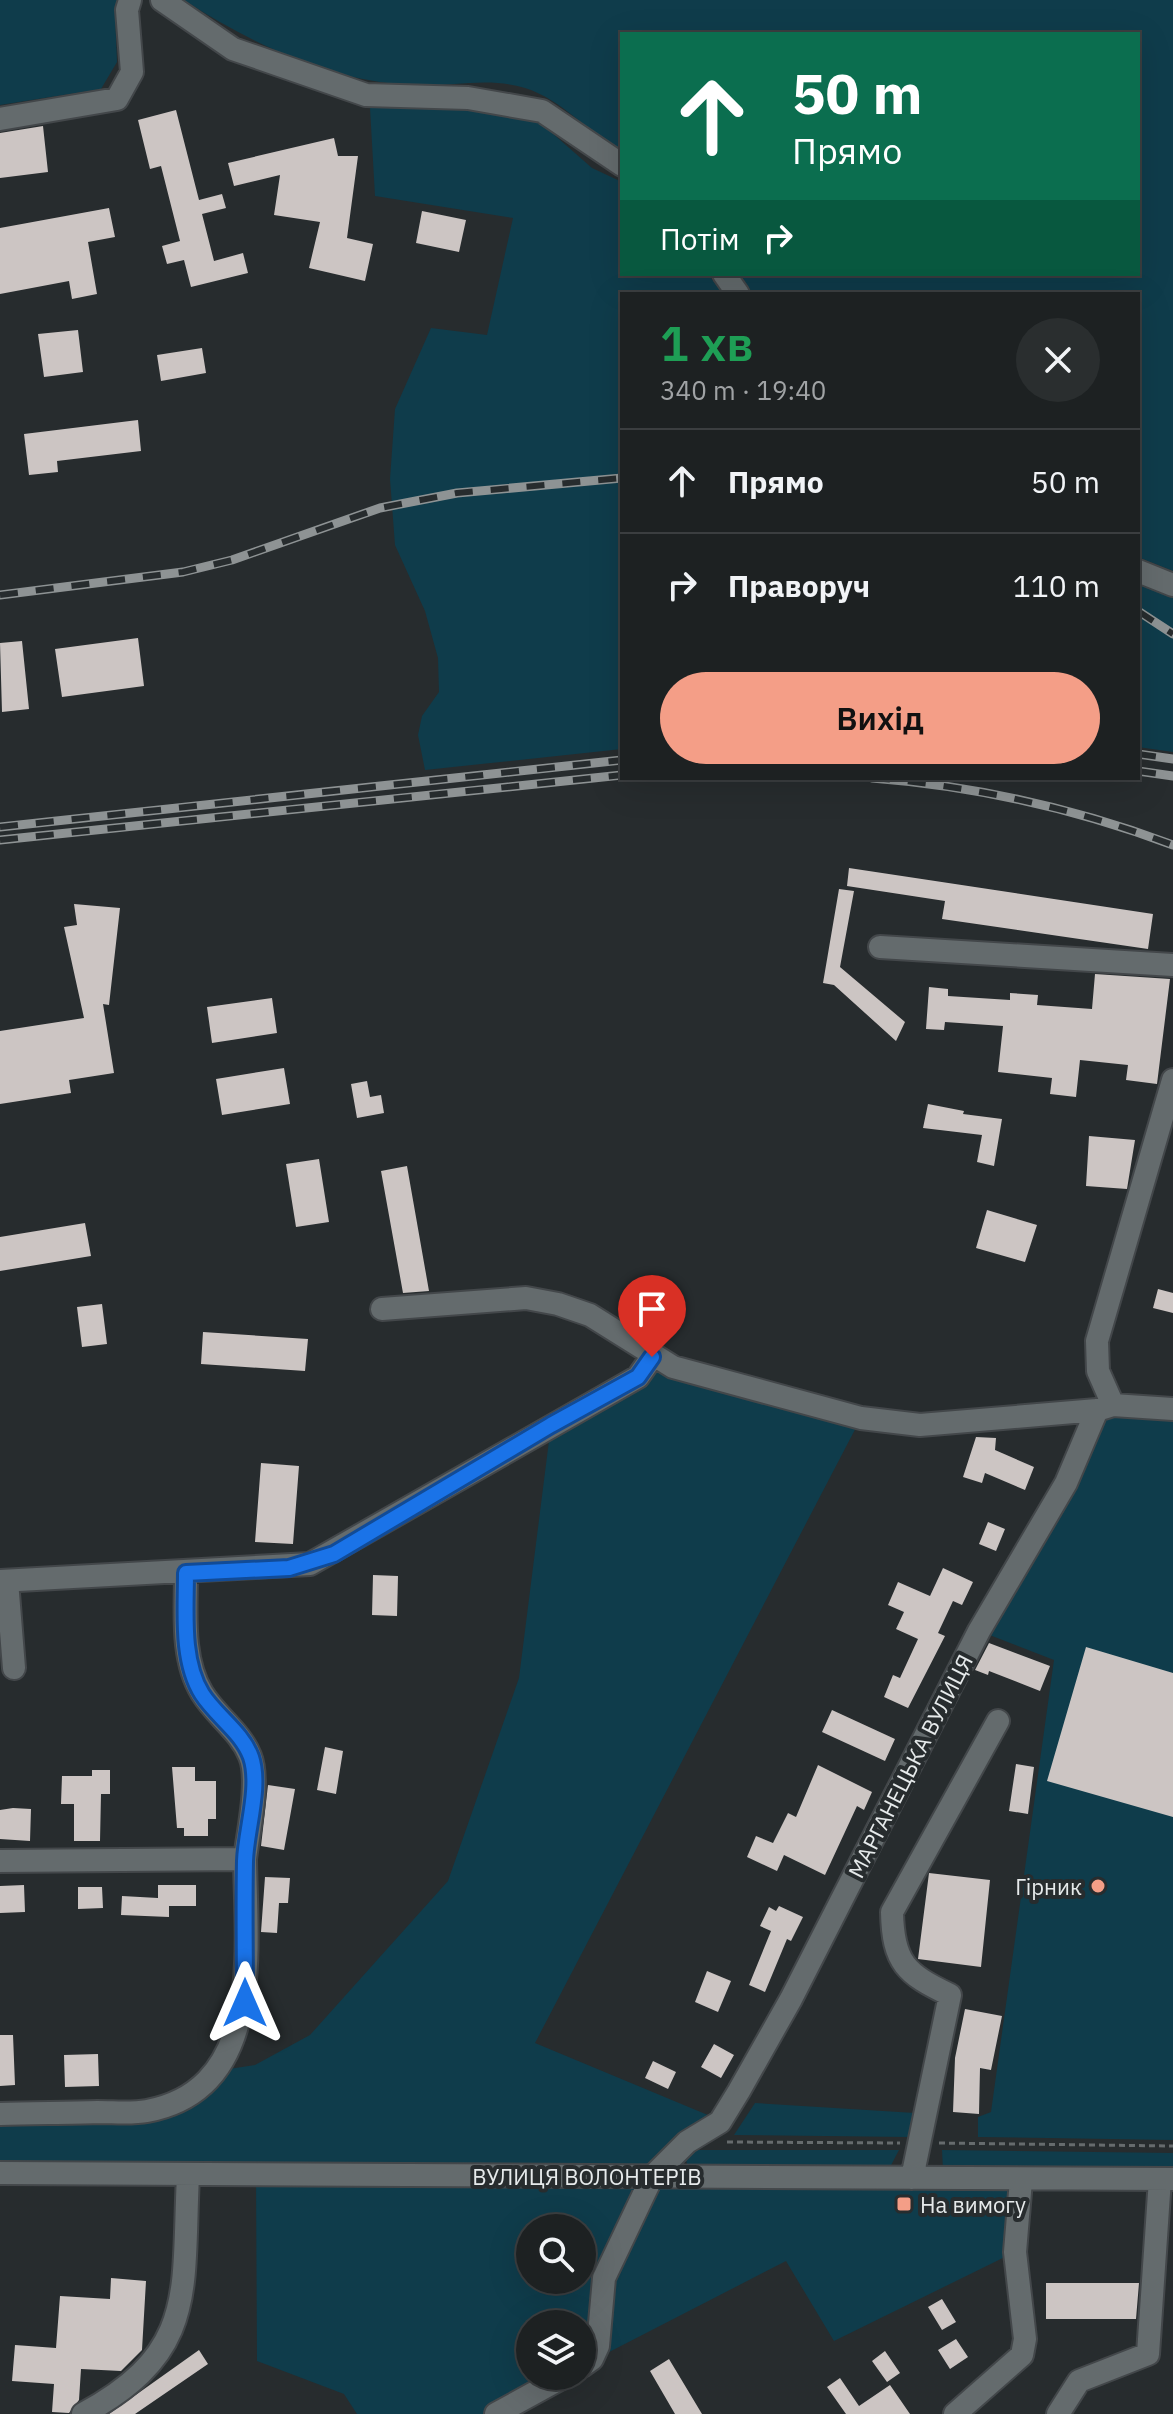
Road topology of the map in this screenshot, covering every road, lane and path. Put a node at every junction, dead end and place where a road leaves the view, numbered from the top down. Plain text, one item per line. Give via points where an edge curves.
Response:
1 (130, 0) edge
2 (162, 0) edge
3 (0, 119) edge
4 (620, 164) edge
5 (1140, 572) edge
6 (1173, 585) edge
7 (880, 947) dead end
8 (1173, 965) edge
9 (1173, 1080) edge
10 (382, 1309) dead end
11 (652, 1357) junction
12 (1105, 1408) junction
13 (1173, 1409) edge
14 (186, 1573) junction
15 (4, 1581) edge
16 (14, 1668) dead end
17 (998, 1721) dead end
18 (245, 1859) junction
19 (0, 1861) edge
20 (0, 2114) edge
21 (0, 2173) edge
22 (188, 2176) junction
23 (652, 2177) junction
24 (912, 2178) junction
25 (1166, 2179) edge
26 (1021, 2180) junction
27 (596, 2350) edge
28 (540, 2390) edge
29 (83, 2414) edge
30 (496, 2414) edge
31 (955, 2414) edge
32 (1058, 2414) edge

1 - 3 street via 132,72 117,99
2 - 4 street via 233,49 366,95 468,98 542,111
5 - 6 street
7 - 8 street
9 - 12 street via 1097,1341
10 - 11 street via 526,1298 590,1315
11 - 12 street via 861,1418 920,1425
11 - 14 street via 638,1377 334,1554 289,1568
12 - 13 street
12 - 23 street, МАРГАНЕЦЬКА ВУЛИЦЯ via 979,1631 791,1999 720,2122 687,2142
14 - 15 street
14 - 18 street via 186,1629 196,1679 251,1758
15 - 16 street
17 - 24 street via 892,1912 892,1939 901,1964 950,1995
18 - 19 street
18 - 20 street via 245,2003 216,2071 194,2092 145,2112
21 - 22 street, ВУЛИЦЯ ВОЛОНТЕРІВ
22 - 23 street, ВУЛИЦЯ ВОЛОНТЕРІВ
22 - 29 street via 181,2305 165,2345 133,2384
23 - 24 street, ВУЛИЦЯ ВОЛОНТЕРІВ
23 - 27 street via 607,2269
24 - 26 street, ВУЛИЦЯ ВОЛОНТЕРІВ
25 - 26 street, ВУЛИЦЯ ВОЛОНТЕРІВ
25 - 32 street via 1148,2354 1079,2381
26 - 31 street via 1015,2252 1025,2339 1022,2355
28 - 30 street

